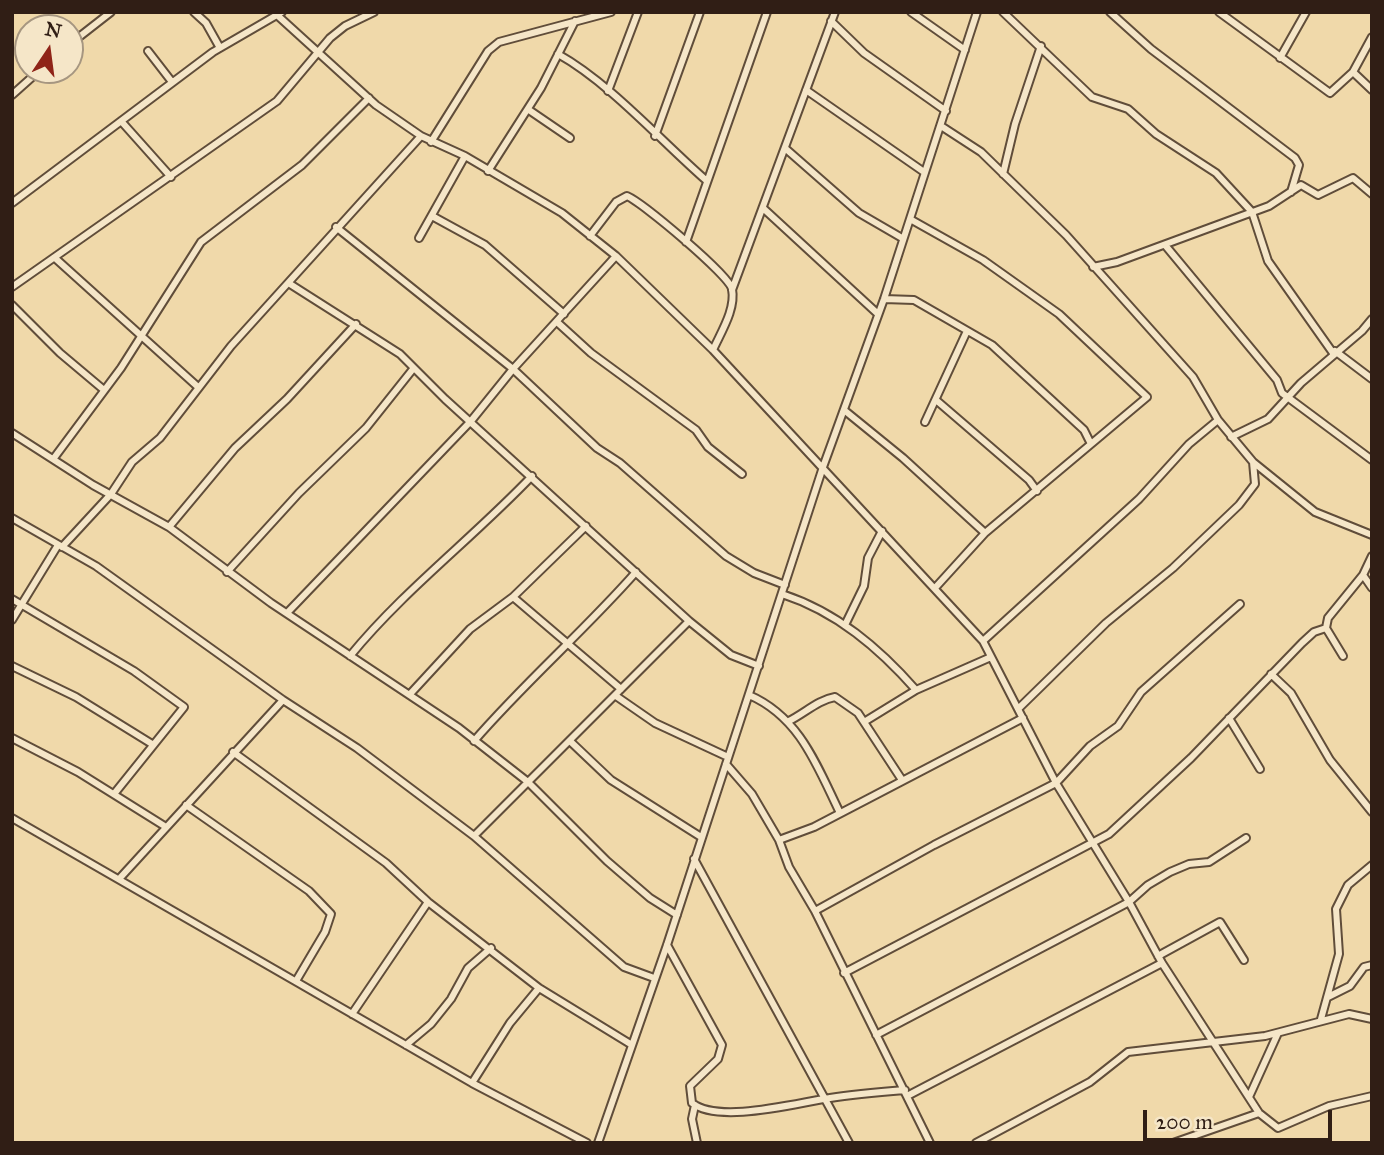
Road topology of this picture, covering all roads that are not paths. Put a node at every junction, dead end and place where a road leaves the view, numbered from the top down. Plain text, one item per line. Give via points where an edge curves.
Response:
1 (111, 12) edge
2 (194, 12) edge
3 (374, 12) edge
4 (611, 12) edge
5 (638, 12) edge
6 (700, 12) edge
7 (767, 12) edge
8 (835, 12) edge
9 (911, 12) edge
10 (977, 12) edge
11 (1003, 12) edge
12 (1110, 12) edge
13 (1219, 12) edge
14 (1306, 12) edge
15 (279, 14) edge
16 (575, 21) junction
17 (831, 22) junction
18 (84, 33) edge
19 (1372, 37) edge
20 (1041, 46) junction
21 (220, 48) junction
22 (965, 50) junction
23 (148, 51) dead end
24 (320, 51) junction
25 (558, 54) junction
26 (1280, 58) junction
27 (1353, 72) junction
28 (172, 82) junction
29 (806, 90) junction
30 (1372, 90) edge
31 (608, 91) junction
32 (369, 98) junction
33 (529, 110) junction
34 (946, 111) junction
35 (121, 121) junction
36 (941, 126) junction
37 (421, 136) junction
38 (655, 136) junction
39 (570, 138) dead end
40 (432, 142) junction
41 (786, 149) junction
42 (465, 156) junction
43 (488, 171) junction
44 (924, 172) junction
45 (1003, 174) junction
46 (171, 177) junction
47 (707, 181) junction
48 (1291, 192) junction
49 (1372, 194) edge
50 (12, 203) edge
51 (764, 209) junction
52 (1252, 212) junction
53 (432, 216) junction
54 (910, 219) junction
55 (336, 227) junction
56 (590, 236) junction
57 (419, 238) dead end
58 (902, 238) junction
59 (686, 242) junction
60 (1165, 245) junction
61 (616, 256) junction
62 (55, 258) junction
63 (1093, 267) junction
64 (290, 284) junction
65 (12, 287) edge
66 (732, 290) junction
67 (884, 299) junction
68 (12, 305) edge
69 (564, 314) junction
70 (878, 314) junction
71 (1372, 318) edge
72 (556, 322) junction
73 (356, 324) junction
74 (967, 331) junction
75 (142, 336) junction
76 (713, 350) junction
77 (1334, 352) junction
78 (414, 369) junction
79 (513, 369) junction
80 (1372, 379) edge
81 (198, 387) junction
82 (104, 390) junction
83 (1287, 397) junction
84 (936, 400) junction
85 (844, 410) junction
86 (1218, 419) junction
87 (471, 421) junction
88 (925, 422) dead end
89 (12, 433) edge
90 (1231, 437) junction
91 (1090, 442) junction
92 (54, 458) junction
93 (1372, 460) edge
94 (1253, 462) junction
95 (823, 467) junction
96 (741, 474) dead end
97 (532, 476) junction
98 (1037, 491) junction
99 (111, 494) junction
100 (12, 518) edge
101 (586, 526) junction
102 (169, 527) junction
103 (882, 531) junction
104 (985, 533) junction
105 (1372, 535) edge
106 (60, 546) junction
107 (1372, 556) edge
108 (228, 572) junction
109 (636, 572) junction
110 (1363, 575) junction
111 (785, 585) junction
112 (935, 587) junction
113 (1372, 589) edge
114 (782, 594) junction
115 (513, 597) junction
116 (12, 599) edge
117 (22, 603) junction
118 (1240, 604) dead end
119 (287, 613) junction
120 (12, 620) edge
121 (689, 621) junction
122 (845, 625) junction
123 (1326, 628) junction
124 (983, 640) junction
125 (568, 644) junction
126 (350, 656) junction
127 (1343, 656) dead end
128 (991, 657) junction
129 (12, 666) edge
130 (759, 666) junction
131 (1271, 674) junction
132 (621, 690) junction
133 (916, 690) junction
134 (411, 693) junction
135 (749, 695) junction
136 (616, 696) junction
137 (283, 700) junction
138 (1019, 708) junction
139 (1023, 718) junction
140 (1229, 718) junction
141 (789, 720) junction
142 (864, 722) junction
143 (12, 738) edge
144 (474, 741) junction
145 (571, 742) junction
146 (152, 744) junction
147 (233, 752) junction
148 (727, 760) junction
149 (1260, 769) dead end
150 (902, 780) junction
151 (528, 782) junction
152 (1056, 783) junction
153 (114, 794) junction
154 (186, 805) junction
155 (1372, 812) edge
156 (840, 813) junction
157 (12, 818) edge
158 (166, 827) junction
159 (474, 836) junction
160 (701, 837) junction
161 (1245, 838) dead end
162 (779, 840) junction
163 (1093, 843) junction
164 (694, 859) junction
165 (1371, 866) edge
166 (120, 878) junction
167 (428, 902) junction
168 (1129, 902) junction
169 (815, 911) junction
170 (677, 915) junction
171 (667, 945) junction
172 (491, 948) junction
173 (1157, 956) junction
174 (1244, 960) dead end
175 (1161, 963) junction
176 (1372, 965) edge
177 (844, 972) junction
178 (654, 978) junction
179 (296, 981) junction
180 (539, 988) junction
181 (1328, 997) junction
182 (352, 1013) junction
183 (1321, 1019) junction
184 (1372, 1019) edge
185 (1278, 1033) junction
186 (876, 1035) junction
187 (1215, 1042) junction
188 (406, 1045) junction
189 (632, 1045) junction
190 (472, 1083) junction
191 (907, 1093) junction
192 (1372, 1096) edge
193 (1249, 1097) junction
194 (827, 1098) junction
195 (695, 1105) junction
196 (1259, 1113) junction
197 (587, 1143) edge
198 (598, 1143) edge
199 (697, 1143) edge
200 (849, 1143) edge
201 (930, 1143) edge
202 (976, 1143) edge
203 (1173, 1143) edge

1 - 18 street
2 - 21 street
3 - 24 street via 345,26
4 - 16 street
5 - 31 street
6 - 38 street
7 - 47 street
8 - 17 street
9 - 22 street
10 - 22 street
11 - 20 street
12 - 48 street via 1295,158 1299,165
13 - 26 street
14 - 26 street
15 - 21 street
15 - 24 street
16 - 25 street
16 - 40 street via 508,39 488,51
17 - 29 street
17 - 34 street via 864,53
19 - 27 street
20 - 45 street
20 - 52 street via 1092,97 1128,109 1156,134 1216,173
21 - 28 street
22 - 34 street
23 - 28 street
24 - 32 street
24 - 46 street via 277,101
25 - 31 street
25 - 33 street
26 - 27 street via 1330,93
27 - 30 street
28 - 35 street
29 - 41 street
29 - 44 street
31 - 38 street
32 - 37 street
32 - 75 street via 302,165 201,242
33 - 39 street
33 - 43 street
34 - 36 street
35 - 46 street
35 - 50 street
36 - 44 street
36 - 45 street via 981,152
37 - 40 street
37 - 55 street
38 - 47 street
40 - 42 street
41 - 51 street
41 - 58 street via 859,213
42 - 43 street
42 - 53 street
43 - 56 street via 562,213
44 - 54 street
45 - 63 street
46 - 62 street
47 - 59 street
48 - 49 street via 1301,185 1322,194 1353,178
48 - 52 street
51 - 66 street
51 - 70 street
52 - 60 street
52 - 77 street via 1268,261
53 - 57 street
53 - 69 street via 485,245
54 - 58 street
54 - 91 street via 983,260 1059,314 1146,395 1114,427
55 - 64 street
55 - 79 street
56 - 59 street via 616,202 628,196
56 - 61 street
58 - 67 street
59 - 66 street via 728,280
60 - 63 street
60 - 83 street
61 - 69 street
61 - 76 street
62 - 65 street
62 - 75 street
63 - 86 street via 1193,377
64 - 73 street
64 - 81 street
66 - 76 street via 730,312
67 - 70 street
67 - 74 street via 914,300
68 - 82 street
69 - 72 street
70 - 85 street
71 - 77 street
72 - 79 street
72 - 96 street via 696,430 708,447
73 - 78 street
73 - 102 street via 235,448
74 - 84 street
74 - 91 street via 992,345 1084,430
75 - 81 street
75 - 82 street
76 - 95 street
77 - 80 street
77 - 83 street
78 - 87 street
78 - 108 street via 366,428
79 - 87 street
79 - 111 street via 597,448 726,556
81 - 99 street via 160,438 132,462
82 - 92 street
83 - 90 street via 1268,419
83 - 93 street
84 - 88 street
84 - 98 street
85 - 95 street
85 - 104 street
86 - 90 street
86 - 124 street via 1139,499
87 - 97 street
87 - 119 street
89 - 92 street
90 - 94 street
91 - 98 street
92 - 99 street
94 - 105 street via 1315,512
94 - 138 street via 1255,484 1239,505
95 - 103 street
95 - 111 street
97 - 101 street
97 - 126 street via 377,623
98 - 104 street
99 - 102 street
99 - 106 street
100 - 106 street
101 - 109 street
101 - 115 street
102 - 108 street
103 - 112 street
103 - 122 street
104 - 112 street
106 - 117 street
106 - 137 street via 96,566
107 - 110 street
108 - 119 street
109 - 121 street
109 - 125 street
110 - 113 street
110 - 123 street via 1328,618
111 - 114 street
112 - 124 street
114 - 122 street
114 - 130 street
115 - 125 street
115 - 134 street via 471,629
116 - 117 street
117 - 120 street
117 - 146 street via 184,707
118 - 152 street via 1141,692 1118,726 1090,746
119 - 126 street
121 - 130 street via 731,655
121 - 132 street
122 - 133 street via 889,660
123 - 127 street
123 - 131 street via 1314,632
124 - 128 street
125 - 132 street
125 - 144 street via 527,681
126 - 134 street
128 - 133 street
128 - 138 street
129 - 146 street via 100,710
130 - 135 street
131 - 140 street
131 - 155 street via 1291,693 1330,760
132 - 136 street
133 - 142 street
134 - 144 street
135 - 141 street via 771,704
135 - 148 street
136 - 145 street
136 - 148 street via 655,723
137 - 147 street
137 - 159 street via 357,748
138 - 139 street
139 - 150 street
139 - 152 street
140 - 149 street
140 - 163 street via 1110,834
141 - 142 street via 835,697
141 - 156 street
142 - 150 street
143 - 153 street
144 - 151 street
145 - 151 street
145 - 160 street via 611,780
146 - 153 street
147 - 154 street
147 - 167 street via 386,863
148 - 160 street
148 - 162 street
150 - 156 street
151 - 159 street
151 - 170 street via 607,861
152 - 163 street
152 - 169 street
153 - 158 street
154 - 158 street
154 - 179 street via 309,891 331,914
156 - 162 street
157 - 166 street
158 - 166 street
159 - 178 street via 624,967
160 - 164 street
161 - 168 street via 1209,862 1170,872
162 - 169 street
163 - 168 street
163 - 177 street
164 - 170 street
164 - 194 street
165 - 181 street via 1348,885 1336,909 1339,954
166 - 179 street
167 - 172 street
167 - 182 street
168 - 173 street
168 - 186 street
169 - 177 street
170 - 171 street
171 - 178 street
171 - 195 street via 721,1038 718,1059 691,1086
172 - 180 street
172 - 188 street via 468,968 431,1024
173 - 174 street via 1220,922
173 - 175 street
175 - 187 street
175 - 191 street
176 - 181 street via 1364,967 1350,986
177 - 186 street
178 - 189 street
179 - 182 street
180 - 189 street
180 - 190 street via 509,1023
181 - 183 street
182 - 188 street
183 - 184 street via 1349,1014
183 - 185 street
185 - 187 street
185 - 193 street
186 - 191 street
187 - 193 street
187 - 202 street via 1128,1052 1090,1082
188 - 190 street
189 - 198 street
190 - 197 street
191 - 194 street
191 - 201 street
192 - 196 street via 1329,1105 1278,1128
193 - 196 street
194 - 195 street via 753,1112 705,1111
194 - 200 street
195 - 199 street via 692,1119
196 - 203 street

